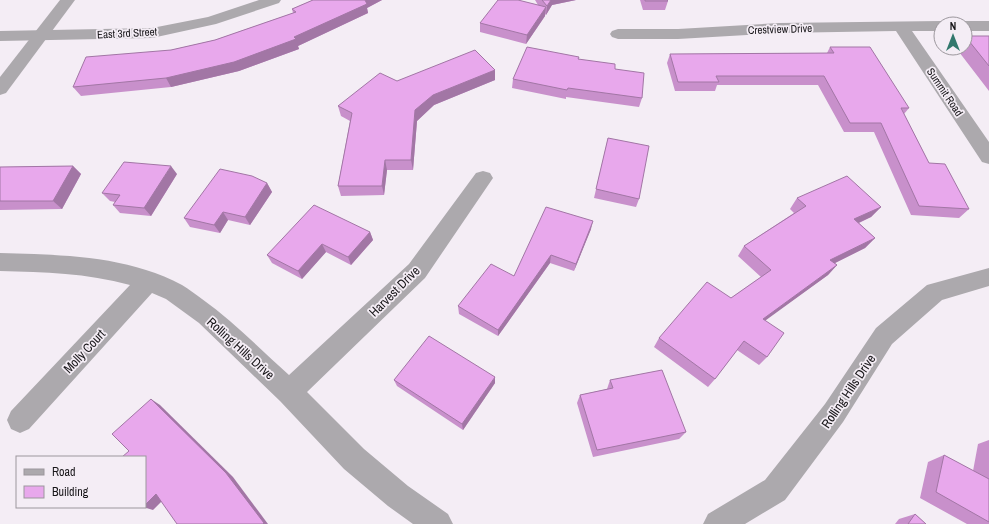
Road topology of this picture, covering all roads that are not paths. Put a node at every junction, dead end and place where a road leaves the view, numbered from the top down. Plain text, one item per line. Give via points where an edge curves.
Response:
1 (68, 0) edge
2 (274, 0) edge
3 (933, 26) edge
4 (973, 26) edge
5 (989, 26) edge
6 (901, 27) junction
7 (618, 34) dead end
8 (0, 36) edge
9 (40, 36) junction
10 (0, 89) edge
11 (989, 157) edge
12 (483, 178) dead end
13 (0, 262) edge
14 (989, 277) edge
15 (148, 281) junction
16 (289, 392) junction
17 (20, 420) dead end
18 (438, 524) edge
19 (718, 524) edge

1 - 9 street
2 - 9 street, East 3rd Street via 211,21 152,33
3 - 6 street, Crestview Drive
4 - 5 street
6 - 7 street, Crestview Drive via 779,28 678,34
6 - 11 street, Summit Road
8 - 9 street, East 3rd Street
9 - 10 street
12 - 16 street, Harvest Drive via 417,271
13 - 15 street, Rolling Hills Drive via 68,264
14 - 19 street, Rolling Hills Drive via 935,292 884,336 834,413 775,490
15 - 16 street, Rolling Hills Drive via 174,292 207,316
15 - 17 street, Molly Court
16 - 18 street, Rolling Hills Drive via 354,459 398,496

